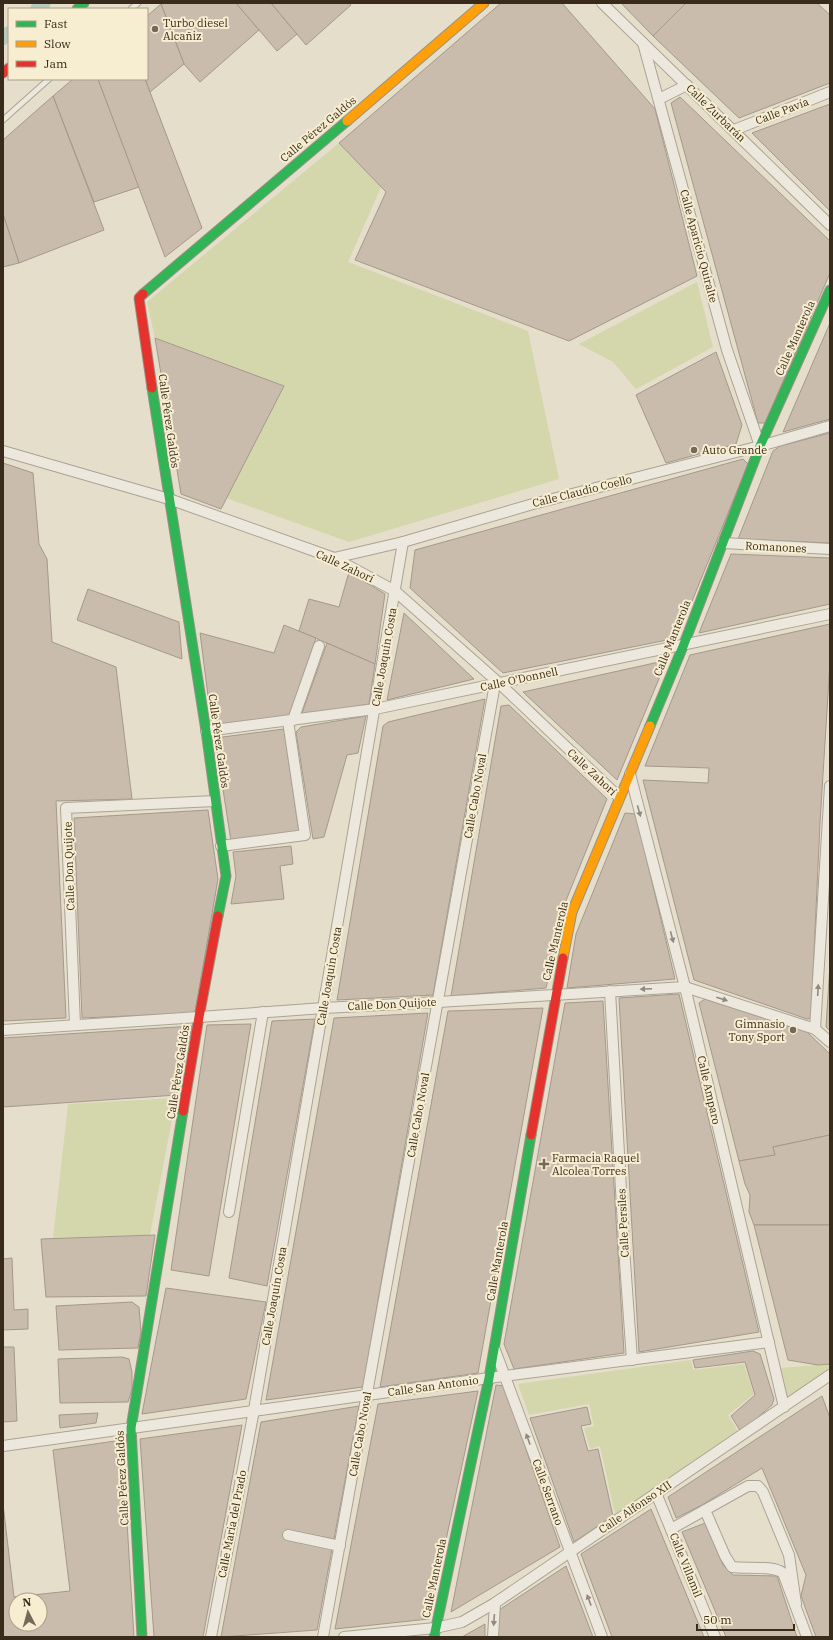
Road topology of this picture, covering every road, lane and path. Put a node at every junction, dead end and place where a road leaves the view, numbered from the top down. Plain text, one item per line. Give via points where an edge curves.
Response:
1 (484, 3) edge
2 (602, 3) edge
3 (644, 43) junction
4 (48, 80) edge
5 (686, 85) junction
6 (830, 92) edge
7 (659, 99) junction
8 (3, 120) edge
9 (734, 130) junction
10 (830, 224) edge
11 (830, 290) edge
12 (830, 426) edge
13 (760, 446) junction
14 (3, 451) edge
15 (169, 499) junction
16 (403, 542) junction
17 (723, 543) junction
18 (830, 549) edge
19 (334, 558) junction
20 (395, 591) junction
21 (830, 614) edge
22 (684, 644) junction
23 (319, 646) dead end
24 (497, 684) junction
25 (375, 709) junction
26 (291, 721) junction
27 (206, 731) junction
28 (630, 774) junction
29 (830, 786) edge
30 (619, 797) junction
31 (215, 801) junction
32 (221, 846) junction
33 (685, 987) junction
34 (610, 991) junction
35 (556, 994) junction
36 (438, 1002) junction
37 (324, 1008) junction
38 (262, 1012) junction
39 (199, 1017) junction
40 (75, 1025) junction
41 (816, 1029) junction
42 (3, 1030) edge
43 (830, 1042) edge
44 (229, 1212) dead end
45 (769, 1342) junction
46 (494, 1347) junction
47 (632, 1360) junction
48 (505, 1376) junction
49 (489, 1378) junction
50 (829, 1378) edge
51 (367, 1395) junction
52 (784, 1407) junction
53 (254, 1410) junction
54 (131, 1428) junction
55 (3, 1446) edge
56 (656, 1493) junction
57 (706, 1510) junction
58 (671, 1528) junction
59 (288, 1535) dead end
60 (340, 1546) junction
61 (570, 1551) junction
62 (495, 1603) junction
63 (796, 1604) junction
64 (435, 1633) edge
65 (142, 1637) edge
66 (211, 1637) edge
67 (323, 1637) edge
68 (344, 1637) edge
69 (492, 1637) edge
70 (602, 1637) edge
71 (715, 1637) edge
72 (808, 1637) edge

1 - 15 main road, Calle Pérez Galdós via 139,298
2 - 3 street, Calle Zurbarán
3 - 5 street, Calle Zurbarán
3 - 7 street, Calle Aparicio Quiralte
4 - 8 lane
5 - 7 street
5 - 9 street, Calle Zurbarán
6 - 9 street, Calle Pavía
7 - 13 street, Calle Aparicio Quiralte via 727,350
9 - 10 street, Calle Zurbarán
11 - 13 main road, Calle Manterola
12 - 13 street, Calle Claudio Coello
13 - 16 street, Calle Claudio Coello via 533,504
13 - 17 main road, Calle Manterola
14 - 15 street, Calle Zahorí
15 - 19 street, Calle Zahorí
15 - 27 main road, Calle Pérez Galdós
16 - 19 street, Calle Claudio Coello
16 - 20 street, Calle Joaquín Costa
17 - 18 street, Romanones
17 - 22 main road, Calle Manterola
19 - 20 street, Calle Zahorí
20 - 24 street, Calle Zahorí
20 - 25 street, Calle Joaquín Costa
21 - 22 street, Calle O'Donnell
22 - 24 street, Calle O'Donnell
22 - 28 main road, Calle Manterola
23 - 26 street
24 - 25 street, Calle O'Donnell
24 - 30 street, Calle Zahorí
24 - 36 street, Calle Cabo Noval
25 - 26 street, Calle O'Donnell
25 - 37 street, Calle Joaquín Costa
26 - 27 street, Calle O'Donnell
26 - 32 street via 305,835
27 - 31 main road, Calle Pérez Galdós
28 - 30 main road, Calle Manterola
28 -> 33 street, Calle Amparo
41 -> 29 street
30 - 35 main road, Calle Manterola via 572,912
31 - 32 main road, Calle Pérez Galdós
31 - 40 street, Calle Don Quijote via 66,808
32 - 39 main road, Calle Pérez Galdós via 226,876
33 -> 34 street, Calle Don Quijote
33 -> 41 street
33 - 45 street, Calle Amparo
34 - 35 street, Calle Don Quijote
34 - 47 street, Calle Persiles
35 - 36 street, Calle Don Quijote
35 - 46 main road, Calle Manterola
36 - 37 street, Calle Don Quijote
36 - 51 street, Calle Cabo Noval
37 - 38 street, Calle Don Quijote
37 - 53 street, Calle Joaquín Costa
38 - 39 street, Calle Don Quijote
38 - 44 street
39 - 40 street, Calle Don Quijote
39 - 54 main road, Calle Pérez Galdós
40 - 42 street, Calle Don Quijote
41 - 43 street
45 - 47 street, Calle San Antonio
45 - 52 street, Calle Amparo
46 - 48 street, Calle Serrano
46 - 49 main road, Calle Manterola
47 - 48 street, Calle San Antonio
48 - 49 street, Calle San Antonio
61 -> 48 street, Calle Serrano
49 - 51 street, Calle San Antonio
49 - 64 main road, Calle Manterola
50 - 52 street, Calle Alfonso XII
51 - 53 street, Calle San Antonio
51 - 60 street, Calle Cabo Noval
52 - 56 street, Calle Alfonso XII
53 - 54 street, Calle San Antonio
53 - 66 street, Calle Maria del Prado
54 - 55 street, Calle San Antonio
54 - 65 main road, Calle Pérez Galdós
56 - 58 street, Calle Villamil
56 - 61 street, Calle Alfonso XII
57 - 58 street
57 - 63 street via 724,1556 732,1566 778,1570 783,1573
57 - 63 street via 748,1486 758,1486 763,1492 789,1555
58 - 71 street, Calle Villamil
59 - 60 street
60 - 67 street, Calle Cabo Noval
61 - 62 street, Calle Alfonso XII
70 -> 61 street, Calle Serrano
62 - 64 street, Calle Alfonso XII via 462,1622
62 -> 69 street
63 - 72 street
64 - 68 street, Calle Alfonso XII

